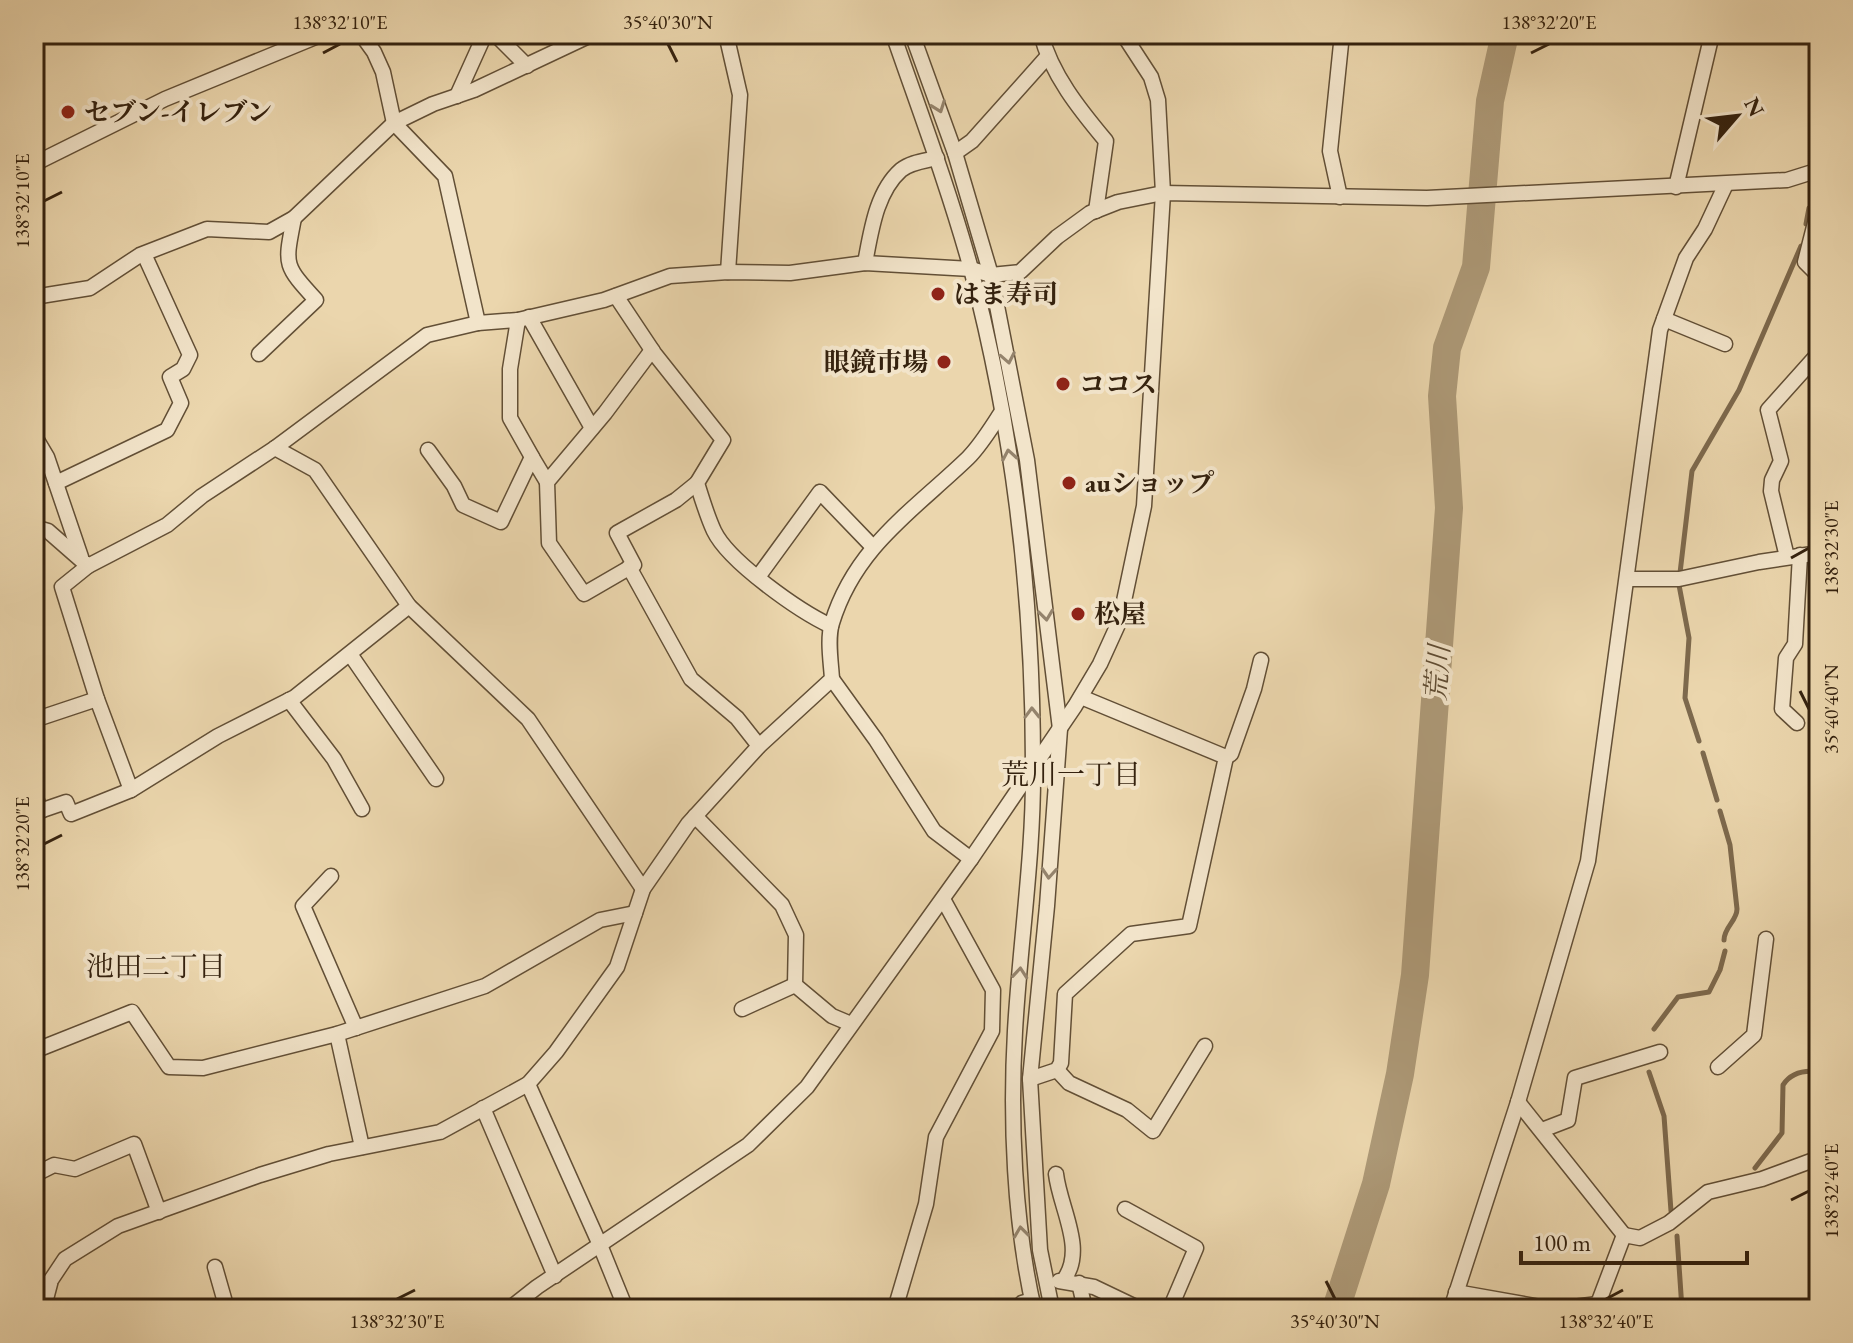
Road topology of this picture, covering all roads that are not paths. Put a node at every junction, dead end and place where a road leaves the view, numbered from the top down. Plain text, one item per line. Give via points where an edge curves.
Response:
1 (323, 34) edge
2 (361, 34) edge
3 (485, 34) edge
4 (495, 34) edge
5 (593, 34) edge
6 (726, 34) edge
7 (893, 34) edge
8 (912, 34) edge
9 (1041, 34) edge
10 (1123, 34) edge
11 (1342, 34) edge
12 (1712, 34) edge
13 (1047, 57) junction
14 (527, 66) junction
15 (457, 96) junction
16 (394, 123) junction
17 (955, 153) junction
18 (937, 158) junction
19 (34, 164) edge
20 (1819, 170) edge
21 (1726, 184) junction
22 (1673, 187) junction
23 (1163, 193) junction
24 (1348, 197) junction
25 (1819, 207) edge
26 (1096, 211) junction
27 (294, 218) junction
28 (144, 254) junction
29 (865, 263) junction
30 (971, 269) junction
31 (728, 272) junction
32 (991, 275) junction
33 (1819, 276) edge
34 (616, 296) junction
35 (34, 297) edge
36 (523, 318) junction
37 (1664, 319) junction
38 (478, 323) junction
39 (1725, 344) dead end
40 (652, 350) junction
41 (1819, 353) edge
42 (259, 354) dead end
43 (1001, 413) junction
44 (592, 428) junction
45 (34, 435) edge
46 (275, 448) junction
47 (428, 450) dead end
48 (532, 457) junction
49 (547, 482) junction
50 (56, 483) junction
51 (697, 483) junction
52 (34, 527) edge
53 (872, 546) junction
54 (1819, 553) edge
55 (1793, 556) junction
56 (84, 563) junction
57 (629, 567) junction
58 (758, 577) junction
59 (1627, 579) junction
60 (409, 606) junction
61 (831, 626) junction
62 (350, 654) junction
63 (1261, 660) dead end
64 (832, 679) junction
65 (1081, 697) junction
66 (97, 699) junction
67 (289, 700) junction
68 (34, 720) edge
69 (1797, 723) dead end
70 (1060, 729) junction
71 (759, 746) junction
72 (1226, 757) junction
73 (1033, 765) junction
74 (436, 779) dead end
75 (131, 790) junction
76 (34, 793) edge
77 (362, 809) dead end
78 (37, 812) edge
79 (695, 816) junction
80 (971, 859) junction
81 (331, 876) dead end
82 (643, 889) junction
83 (943, 899) junction
84 (635, 913) junction
85 (1766, 939) dead end
86 (795, 985) junction
87 (742, 1009) dead end
88 (851, 1024) junction
89 (992, 1027) junction
90 (356, 1028) junction
91 (1015, 1030) junction
92 (337, 1034) junction
93 (1205, 1046) dead end
94 (34, 1051) edge
95 (1660, 1052) dead end
96 (1718, 1067) dead end
97 (1057, 1070) junction
98 (1030, 1079) junction
99 (528, 1084) junction
100 (1518, 1102) junction
101 (483, 1108) junction
102 (1542, 1130) junction
103 (362, 1147) junction
104 (1819, 1158) edge
105 (1056, 1174) dead end
106 (34, 1175) edge
107 (1125, 1209) dead end
108 (159, 1212) junction
109 (1624, 1235) junction
110 (600, 1245) junction
111 (215, 1267) dead end
112 (555, 1276) junction
113 (1046, 1281) junction
114 (1063, 1281) junction
115 (1079, 1283) junction
116 (1456, 1292) junction
117 (1033, 1304) edge
118 (46, 1306) edge
119 (1597, 1307) edge
120 (227, 1309) edge
121 (509, 1309) edge
122 (626, 1309) edge
123 (895, 1309) edge
124 (1018, 1309) edge
125 (1052, 1309) edge
126 (1085, 1309) edge
127 (1140, 1309) edge
128 (1170, 1309) edge
129 (1451, 1309) edge
130 (1554, 1309) edge

1 - 19 street via 165,99
2 - 16 street via 383,72
3 - 15 street
4 - 14 street
5 - 14 street
6 - 31 street via 740,95
7 - 18 street
8 -> 17 street
9 - 13 street
10 - 23 street via 1151,77 1158,100
11 - 24 street via 1330,151
12 - 22 street
13 - 17 street
13 - 26 street via 1106,141
14 - 15 street
15 - 16 street
16 - 27 street
16 - 38 street via 445,176
17 - 32 street
18 - 29 street via 900,171 874,217
18 - 30 street
20 - 21 street via 1787,180
21 - 22 street
21 - 37 street via 1686,258
22 - 24 street
23 - 24 street
23 - 26 street
23 - 65 street via 1144,506 1120,620
25 - 33 street via 1805,262
26 - 32 street via 1057,237 1020,272
27 - 28 street via 269,232 207,229
27 - 42 street via 287,257 290,272 316,300
28 - 35 street via 90,288
28 - 50 street via 190,355 183,369 170,377 181,403 167,430
29 - 30 street
29 - 31 street via 790,273
30 - 32 street
30 - 43 street
31 - 34 street via 670,276
32 -> 70 street via 1027,460
34 - 36 street
34 - 40 street
36 - 38 street
36 - 44 street
36 - 48 street via 510,369 510,418
37 - 39 street
37 - 59 street
38 - 46 street via 427,335
40 - 44 street
40 - 51 street via 723,440
41 - 55 street via 1768,410 1781,461 1771,491
43 - 53 street via 971,455
73 -> 43 street via 1031,649
44 - 49 street
45 - 50 street
46 - 56 street via 167,525
46 - 60 street via 315,470
47 - 48 street via 463,505 501,522
48 - 49 street
49 - 57 street via 549,543 584,594
50 - 56 street
51 - 57 street via 617,533 634,565
51 - 58 street via 715,533
52 - 56 street via 48,531
53 - 58 street via 820,492
53 - 61 street
54 - 55 street
55 - 59 street via 1679,579
55 - 69 street via 1795,644 1786,658 1782,709
56 - 66 street via 62,587
57 - 71 street via 691,679 737,718
58 - 61 street
59 - 100 street via 1588,861
60 - 62 street
60 - 82 street via 528,719
61 - 64 street
62 - 67 street
62 - 74 street
63 - 72 street
64 - 71 street
64 - 80 street via 934,831
65 - 70 street
65 - 72 street
66 - 68 street
66 - 75 street
67 - 75 street
67 - 77 street via 334,759
70 - 73 street
70 -> 98 street
71 - 79 street
72 - 97 street via 1189,926 1131,934 1065,994
73 - 80 street
91 -> 73 street via 1032,849
75 - 78 street via 71,814 66,802
76 - 78 street
79 - 82 street
79 - 86 street via 782,905 796,935
80 - 83 street
81 - 90 street via 303,906
82 - 84 street
83 - 88 street
83 - 89 street via 993,990
84 - 90 street via 600,920 485,986
84 - 99 street via 617,967
85 - 96 street via 1754,1035
86 - 87 street
86 - 88 street via 832,1016
88 - 110 street via 807,1087 748,1145
89 - 91 street
89 - 123 street via 936,1137 926,1204
90 - 92 street
117 -> 91 street via 1020,1229
92 - 94 street via 203,1068 169,1067 132,1012
92 - 103 street
93 - 97 street via 1153,1131 1127,1110 1069,1083
95 - 102 street via 1575,1078 1568,1120
97 - 98 street
98 - 113 street
99 - 101 street
99 - 110 street
100 - 102 street
100 - 116 street
101 - 103 street via 440,1132
101 - 112 street
102 - 109 street
103 - 108 street via 260,1175
104 - 109 street via 1708,1192 1650,1233 1640,1238
105 - 114 street via 1074,1254 1072,1270
106 - 108 street via 54,1165 75,1169 134,1144
107 - 128 street via 1196,1248
108 - 118 street via 118,1226 65,1259 51,1280
109 - 119 street
110 - 112 street
110 - 122 street
111 - 120 street
112 - 121 street
113 - 114 street
113 - 125 street
114 - 115 street
115 - 126 street
115 - 127 street
116 - 129 street
116 - 130 street
117 - 124 street via 1022,1303
119 - 130 street

